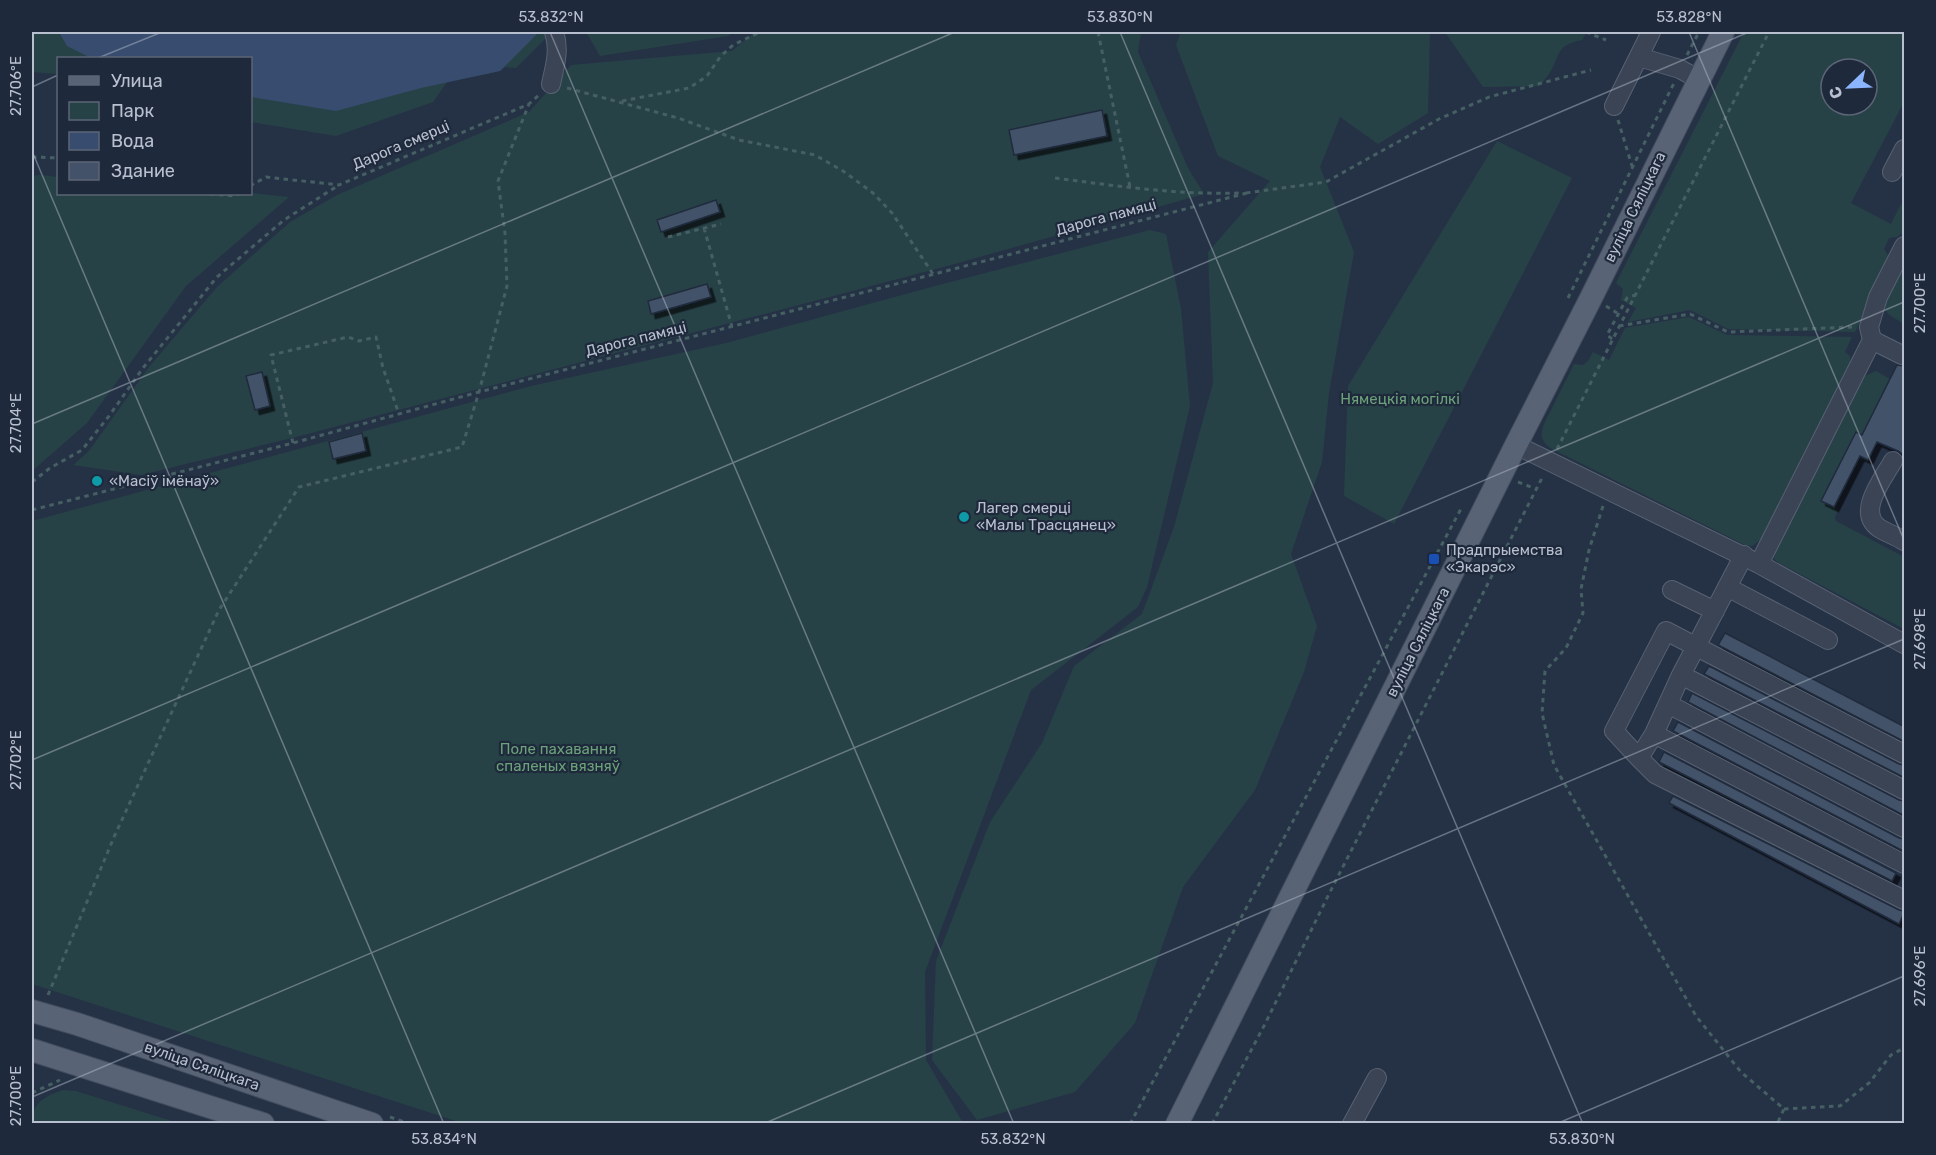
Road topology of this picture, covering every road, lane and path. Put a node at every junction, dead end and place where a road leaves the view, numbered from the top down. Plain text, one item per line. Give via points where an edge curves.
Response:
1 (554, 32) edge
2 (760, 32) edge
3 (1098, 32) edge
4 (1586, 32) edge
5 (1651, 32) edge
6 (1699, 32) edge
7 (1723, 32) edge
8 (1769, 32) edge
9 (1606, 40) dead end
10 (1639, 57) junction
11 (1591, 70) dead end
12 (1689, 74) junction
13 (551, 84) junction
14 (619, 102) junction
15 (529, 104) junction
16 (1614, 106) joint
17 (1905, 149) edge
18 (32, 157) edge
19 (57, 158) edge
20 (1632, 168) junction
21 (1892, 172) dead end
22 (1055, 178) dead end
23 (252, 185) edge
24 (339, 185) junction
25 (1130, 187) junction
26 (1247, 193) junction
27 (721, 224) dead end
28 (704, 228) junction
29 (668, 237) dead end
30 (1905, 246) edge
31 (934, 274) junction
32 (1635, 295) junction
33 (1564, 306) dead end
34 (1619, 326) junction
35 (732, 327) junction
36 (1870, 333) junction
37 (1612, 339) junction
38 (1902, 355) dead end
39 (479, 392) junction
40 (399, 414) junction
41 (293, 443) junction
42 (1516, 445) junction
43 (1893, 461) dead end
44 (1551, 462) junction
45 (32, 482) edge
46 (1609, 490) junction
47 (1465, 502) dead end
48 (32, 510) edge
49 (1905, 540) edge
50 (1752, 560) junction
51 (1727, 587) junction
52 (1672, 590) dead end
53 (1715, 611) junction
54 (1828, 640) dead end
55 (1905, 644) edge
56 (1696, 648) junction
57 (1681, 675) junction
58 (1668, 704) junction
59 (1654, 734) junction
60 (1905, 754) edge
61 (1639, 758) junction
62 (1905, 790) edge
63 (1905, 828) edge
64 (1905, 864) edge
65 (1905, 900) edge
66 (48, 995) dead end
67 (32, 1011) edge
68 (1905, 1048) edge
69 (32, 1050) edge
70 (1377, 1078) dead end
71 (70, 1083) dead end
72 (32, 1093) edge
73 (1784, 1109) junction
74 (263, 1124) edge
75 (372, 1124) edge
76 (1130, 1124) edge
77 (1177, 1124) edge
78 (1212, 1124) edge
79 (1352, 1124) edge
80 (1778, 1124) edge

1 - 13 street via 558,55
2 - 14 path via 733,45 707,76 689,88
3 - 25 path
4 - 9 path
5 - 10 street
6 - 12 path
7 - 12 main road, вуліца Сяліцкага
8 - 32 path
10 - 12 street
10 - 16 street
11 - 26 path via 1489,97 1439,119 1326,182
12 - 20 path
12 - 42 main road, вуліца Сяліцкага via 1592,298
13 - 14 path
13 - 15 path, Дарога смерці
14 - 31 path via 739,140 815,154 873,193 892,213
15 - 24 path, Дарога смерці
15 - 39 path via 498,181 507,286
16 - 20 path
17 - 21 street
18 - 19 path
20 - 33 path
22 - 25 path
23 - 24 path, Дарога смерці via 266,177
24 - 45 path via 284,220 217,277 82,450
25 - 26 path via 1204,194
26 - 31 path, Дарога памяці
27 - 28 path
28 - 29 path
28 - 35 path
30 - 36 street via 1878,297
31 - 35 path, Дарога памяці
32 - 34 path
32 - 37 path via 1627,297 1617,314 1607,335
34 - 36 path via 1690,314 1728,332
34 - 37 path
35 - 39 path, Дарога памяці
36 - 38 street
36 - 50 street
37 - 44 path
39 - 40 path, Дарога памяці
39 - 66 path via 462,447 299,487 219,610 114,837
40 - 41 path, Дарога памяці
40 - 41 path via 376,338 359,341 348,337 271,355
41 - 48 path, Дарога памяці
42 - 44 street
42 - 77 main road, вуліца Сяліцкага
43 - 49 street via 1869,506 1870,518 1877,527
44 - 46 street
44 - 78 path
46 - 50 street
46 - 73 path via 1589,550 1581,588 1583,613 1566,648 1545,670 1542,713 1554,765 1696,1017 1741,1072
47 - 76 path
50 - 51 street
50 - 55 street
51 - 53 street
51 - 54 street
52 - 53 street
53 - 56 street
56 - 57 street
56 - 60 street
56 - 61 street via 1666,631 1650,661 1614,731
57 - 58 street
57 - 62 street
58 - 59 street
58 - 63 street
59 - 61 street
59 - 64 street
61 - 65 street via 1655,774
67 - 75 main road, вуліца Сяліцкага
68 - 73 path via 1891,1055 1869,1083 1840,1106
69 - 74 main road
70 - 79 street
71 - 72 path via 59,1080
73 - 80 path

